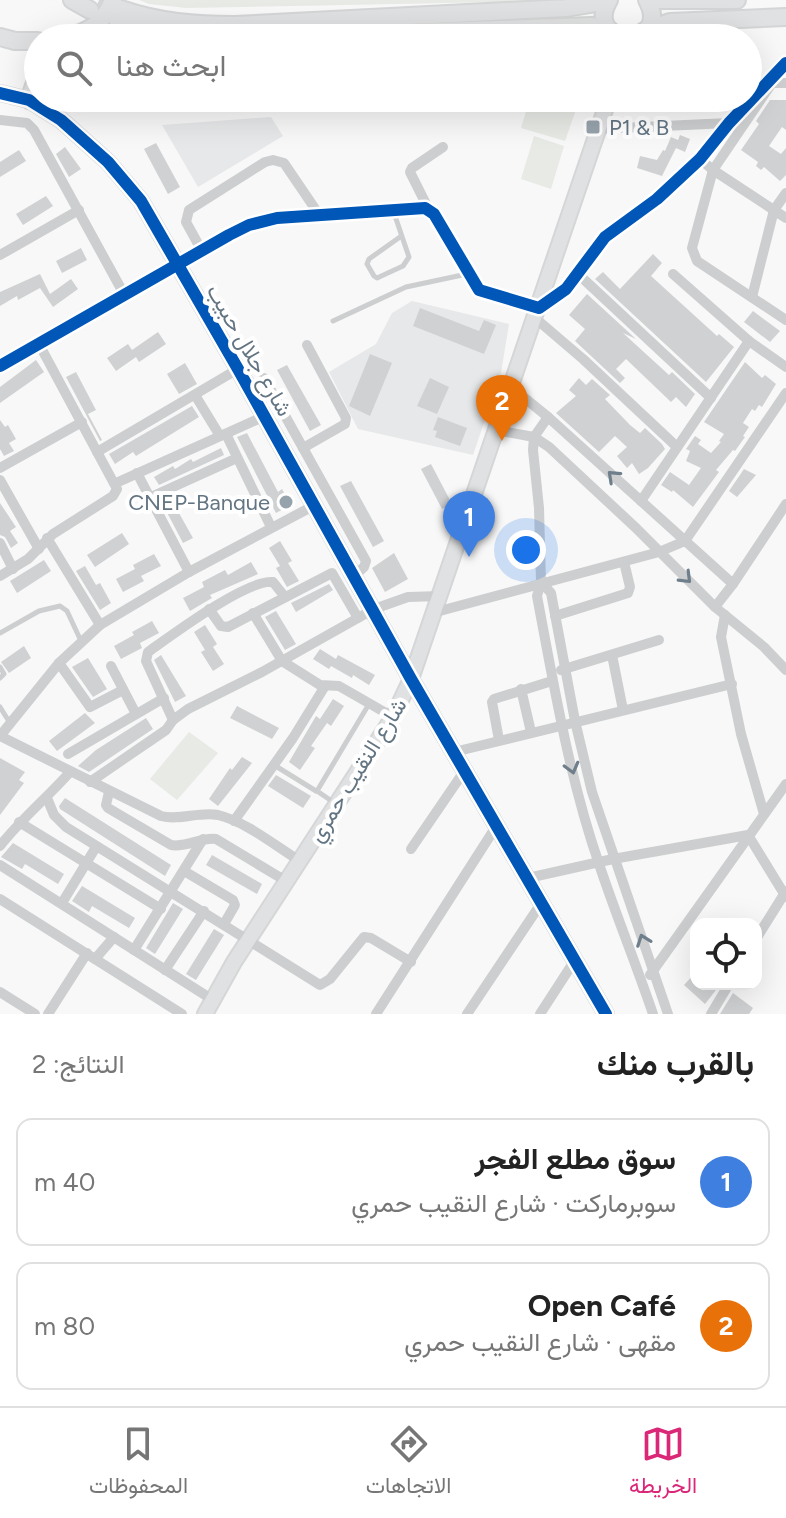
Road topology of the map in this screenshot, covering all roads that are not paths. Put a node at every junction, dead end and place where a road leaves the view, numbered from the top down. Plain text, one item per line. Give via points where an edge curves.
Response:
1 (72, 0) edge
2 (647, 0) edge
3 (658, 0) edge
4 (737, 0) edge
5 (609, 1) edge
6 (121, 8) edge
7 (90, 10) dead end
8 (786, 17) edge
9 (97, 24) edge
10 (143, 24) edge
11 (614, 24) edge
12 (641, 24) edge
13 (663, 24) edge
14 (786, 63) edge
15 (768, 83) junction
16 (786, 83) edge
17 (762, 89) edge
18 (762, 92) edge
19 (0, 93) edge
20 (24, 99) edge
21 (51, 112) edge
22 (604, 112) edge
23 (740, 112) edge
24 (750, 112) edge
25 (0, 120) edge
26 (729, 123) junction
27 (598, 129) junction
28 (443, 147) dead end
29 (700, 159) junction
30 (713, 170) junction
31 (786, 193) edge
32 (79, 210) junction
33 (393, 210) junction
34 (429, 210) junction
35 (774, 210) junction
36 (320, 216) junction
37 (786, 218) edge
38 (400, 237) junction
39 (202, 251) junction
40 (0, 255) edge
41 (178, 265) junction
42 (577, 273) junction
43 (467, 274) junction
44 (673, 274) dead end
45 (125, 296) junction
46 (752, 297) junction
47 (537, 313) junction
48 (786, 320) edge
49 (333, 321) dead end
50 (749, 341) junction
51 (39, 344) junction
52 (307, 345) dead end
53 (0, 366) edge
54 (786, 367) edge
55 (238, 369) junction
56 (264, 378) dead end
57 (511, 387) junction
58 (786, 393) edge
59 (195, 395) junction
60 (711, 398) junction
61 (265, 416) junction
62 (548, 417) junction
63 (82, 422) junction
64 (496, 430) junction
65 (223, 435) junction
66 (534, 437) junction
67 (677, 447) junction
68 (303, 448) junction
69 (97, 452) junction
70 (237, 458) junction
71 (0, 468) edge
72 (137, 473) junction
73 (0, 480) edge
74 (116, 483) junction
75 (151, 497) junction
76 (641, 501) junction
77 (786, 504) edge
78 (315, 505) junction
79 (271, 527) junction
80 (47, 538) junction
81 (685, 541) junction
82 (0, 543) edge
83 (39, 549) junction
84 (659, 552) junction
85 (624, 562) junction
86 (13, 569) junction
87 (189, 572) junction
88 (0, 576) edge
89 (354, 576) junction
90 (541, 582) junction
91 (733, 584) junction
92 (441, 596) junction
93 (285, 597) junction
94 (715, 607) junction
95 (209, 609) junction
96 (374, 609) junction
97 (436, 612) junction
98 (253, 613) junction
99 (725, 615) junction
100 (555, 616) junction
101 (358, 618) junction
102 (100, 625) junction
103 (0, 633) edge
104 (659, 640) dead end
105 (81, 641) junction
106 (612, 655) junction
107 (282, 661) junction
108 (59, 663) junction
109 (111, 666) dead end
110 (0, 667) edge
111 (564, 668) junction
112 (786, 670) edge
113 (552, 677) junction
114 (0, 678) edge
115 (411, 679) junction
116 (732, 684) junction
117 (325, 686) junction
118 (521, 689) junction
119 (123, 690) junction
120 (164, 698) junction
121 (369, 704) junction
122 (0, 707) edge
123 (623, 710) junction
124 (136, 714) junction
125 (393, 717) junction
126 (173, 720) junction
127 (575, 721) junction
128 (11, 723) junction
129 (561, 725) junction
130 (531, 732) junction
131 (499, 740) junction
132 (454, 752) junction
133 (68, 754) dead end
134 (273, 765) junction
135 (465, 770) junction
136 (70, 772) junction
137 (90, 782) junction
138 (786, 784) edge
139 (317, 791) junction
140 (109, 792) junction
141 (592, 792) junction
142 (580, 797) junction
143 (47, 798) junction
144 (337, 805) junction
145 (764, 814) junction
146 (234, 821) junction
147 (19, 822) junction
148 (497, 825) junction
149 (748, 835) junction
150 (203, 839) junction
151 (0, 846) edge
152 (96, 847) junction
153 (411, 849) dead end
154 (613, 859) junction
155 (300, 861) junction
156 (86, 863) junction
157 (598, 863) junction
158 (0, 865) edge
159 (184, 871) junction
160 (528, 878) junction
161 (286, 881) junction
162 (170, 892) junction
163 (785, 894) edge
164 (0, 899) edge
165 (542, 902) junction
166 (62, 903) junction
167 (161, 909) junction
168 (204, 911) junction
169 (224, 924) junction
170 (762, 930) edge
171 (114, 937) junction
172 (249, 940) junction
173 (134, 950) junction
174 (91, 956) junction
175 (575, 960) junction
176 (411, 962) junction
177 (165, 970) junction
178 (654, 972) junction
179 (642, 980) junction
180 (725, 990) edge
181 (0, 992) edge
182 (213, 1000) junction
183 (35, 1014) edge
184 (48, 1014) edge
185 (182, 1014) edge
186 (205, 1014) edge
187 (376, 1014) edge
188 (467, 1014) edge
189 (540, 1014) edge
190 (606, 1014) edge
191 (653, 1014) edge
192 (668, 1014) edge
193 (711, 1014) edge

1 - 7 main road
2 - 12 main road via 652,15
3 - 4 main road
5 - 6 main road via 566,8 361,17 340,12 174,14
5 - 11 main road via 604,16
6 - 9 main road
6 - 10 main road
8 - 13 main road
14 - 15 street
15 - 16 street
15 - 17 street
15 - 18 street
19 - 20 street, شارع جلال حبيب
21 - 41 street, شارع جلال حبيب via 127,182
22 - 27 street, شارع النقيب حمري
23 - 26 street
24 - 30 street
25 - 32 street via 31,125
26 - 27 street
26 - 29 street
27 - 47 street, شارع النقيب حمري
28 - 34 street via 410,172
29 - 30 street
29 - 42 street via 605,237
30 - 35 street
30 - 46 street via 692,248 697,261
31 - 35 street
32 - 40 street
32 - 45 street
33 - 34 street
33 - 36 street
33 - 38 lane
34 - 43 street
35 - 37 street
35 - 46 street
36 - 39 street via 265,220
36 - 39 street via 284,163 265,162 189,210 187,226
38 - 38 lane via 369,259 377,278 409,257
39 - 41 street
41 - 45 street
41 - 55 street, شارع جلال حبيب
42 - 47 street
42 - 60 street
43 - 47 street via 483,293
43 - 49 lane via 406,287
44 - 50 street
45 - 51 street
46 - 48 street
47 - 57 street, شارع النقيب حمري
47 - 67 street
50 - 54 street
50 - 60 street
51 - 53 street
51 - 63 street
52 - 68 street via 346,418 335,431
55 - 59 street
55 - 61 street, شارع جلال حبيب
56 - 68 street
57 - 62 street
57 - 64 street, شارع النقيب حمري
58 - 81 street
59 - 65 street
59 - 69 street
60 - 67 street
61 - 65 street
61 - 78 street, شارع جلال حبيب
62 - 66 street
76 -> 62 street
63 - 69 street
63 - 71 street
64 - 66 street
64 - 92 street, شارع النقيب حمري
65 - 70 street
65 - 72 street
66 - 84 street
66 - 90 street
67 - 76 street
68 - 89 street via 366,561
69 - 74 street
70 - 75 street
70 - 79 street
72 - 74 street
72 - 75 street
73 - 83 street
74 - 80 street via 113,496
75 - 87 street
76 - 81 street
77 - 91 street
78 - 79 street
78 - 89 street, شارع جلال حبيب
79 - 87 street
80 - 83 street
80 - 102 street
81 - 84 street
81 - 91 street
82 - 86 street
83 - 86 street
84 - 85 street
84 -> 94 street
85 - 90 street
85 - 100 street via 628,593
86 - 88 street
87 - 102 street
89 - 96 street, شارع جلال حبيب
90 - 97 street
90 - 100 street via 551,593
90 - 113 street via 537,596
91 - 94 street
92 - 96 street via 408,597
92 - 97 street, شارع النقيب حمري
93 - 95 street via 273,582 266,582
93 - 98 street
93 - 101 street via 332,573
94 - 99 street
95 - 98 street via 223,627
95 - 120 street via 146,655
96 - 101 street
96 - 115 street, شارع جلال حبيب
97 - 115 street, شارع النقيب حمري
98 - 107 street
99 - 112 street
99 - 116 street via 721,637
100 - 111 street
101 - 107 street
102 - 105 street
103 - 105 lane via 39,611 60,606
104 - 106 street
105 - 108 street
106 - 111 street
106 - 123 street
107 - 117 street
107 - 126 street
108 - 119 street via 90,707
108 - 128 street
109 - 119 street
110 - 114 lane
111 - 113 street
111 - 127 street
113 - 118 street
113 - 129 street
115 - 125 street, شارع النقيب حمري
115 - 132 street, شارع جلال حبيب
116 - 123 street
116 - 145 street
117 - 121 street via 339,686
117 - 134 street
118 - 130 street
118 - 131 street via 493,700
119 - 124 street
120 - 124 street
120 - 126 street
121 - 125 street
121 - 139 lane
122 - 128 lane
123 - 127 street
124 - 133 street
125 - 144 street, شارع النقيب حمري
126 - 137 street
127 - 129 street
127 - 141 street
128 - 136 street via 0,736
129 - 130 street
129 -> 142 street
130 - 131 street
131 - 132 street
132 - 135 street, شارع جلال حبيب
134 - 139 lane
134 - 146 street
135 - 148 street, شارع جلال حبيب
135 - 153 street
136 - 137 street
136 - 143 street
137 - 140 street
138 - 145 street
139 - 144 lane
140 - 146 street via 171,818 208,814
140 - 150 street via 108,808 171,845
141 - 142 street
141 - 154 street
142 - 157 street
143 - 147 street
143 - 152 street via 59,821
144 - 155 street, شارع النقيب حمري
145 - 149 street
146 - 155 street
147 - 151 street
147 - 156 street
148 - 160 street, شارع جلال حبيب
148 - 176 street
149 - 154 street
149 - 163 street
149 - 178 street
150 - 159 street
150 - 161 street via 216,839
152 - 156 street
152 - 162 street
154 - 157 street
178 -> 154 street
155 - 161 street, شارع النقيب حمري
156 - 166 street
156 - 167 street
157 - 160 street
157 - 179 street
158 - 166 street
159 - 162 street
159 - 169 street via 233,900
160 - 165 street, شارع جلال حبيب
161 - 172 street, شارع النقيب حمري
162 - 167 street
162 - 168 street
163 - 170 street
164 - 174 street
165 - 175 street, شارع جلال حبيب
165 - 188 street
166 - 171 street
167 - 173 street
168 - 169 street
168 - 177 street
169 - 172 street
171 - 173 street
171 - 174 street
172 - 176 street via 320,985 364,937
172 - 182 street, شارع النقيب حمري
173 - 177 street
174 - 184 street
174 - 185 street
175 - 189 street
175 - 190 street, شارع جلال حبيب
176 - 187 street
177 - 182 street
178 - 179 street
178 - 192 street
179 - 191 street
180 - 193 street
181 - 183 street
182 - 186 street, شارع النقيب حمري

